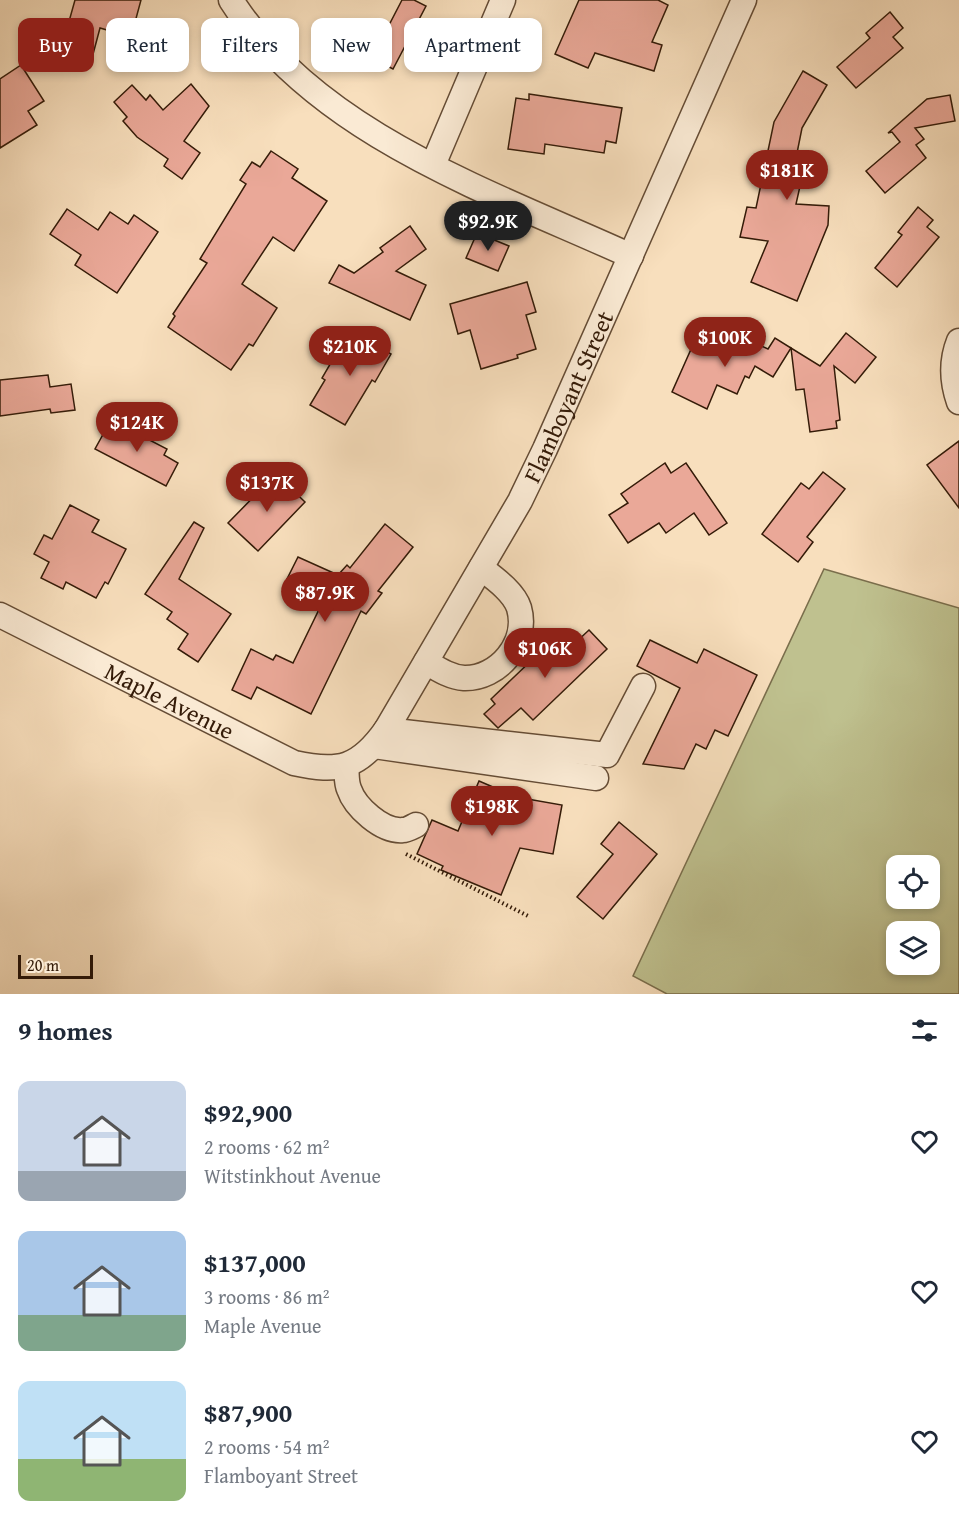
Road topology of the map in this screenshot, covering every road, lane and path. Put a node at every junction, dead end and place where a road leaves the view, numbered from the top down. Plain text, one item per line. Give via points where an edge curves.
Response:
1 (231, 0) edge
2 (503, 0) edge
3 (744, 0) edge
4 (433, 165) junction
5 (631, 256) junction
6 (959, 341) edge
7 (959, 402) edge
8 (481, 568) junction
9 (0, 615) edge
10 (426, 662) junction
11 (643, 686) dead end
12 (380, 738) junction
13 (346, 766) junction
14 (596, 778) dead end
15 (416, 825) dead end
16 (398, 847) dead end
17 (530, 917) dead end

1 - 4 street via 274,56 303,83 375,133
2 - 4 street
3 - 5 street, Flamboyant Street
4 - 5 street
5 - 8 street, Flamboyant Street via 545,449
6 - 7 street via 953,365
8 - 10 street, Flamboyant Street
8 - 10 street via 511,595 519,608 516,644 505,662 487,675 464,678 445,674
9 - 13 street, Maple Avenue via 294,763 321,768
10 - 12 street, Flamboyant Street
11 - 12 street via 607,755
12 - 13 street, Flamboyant Street
12 - 14 street
13 - 15 street via 354,801 373,818 389,828 404,830
16 - 17 path via 406,855

